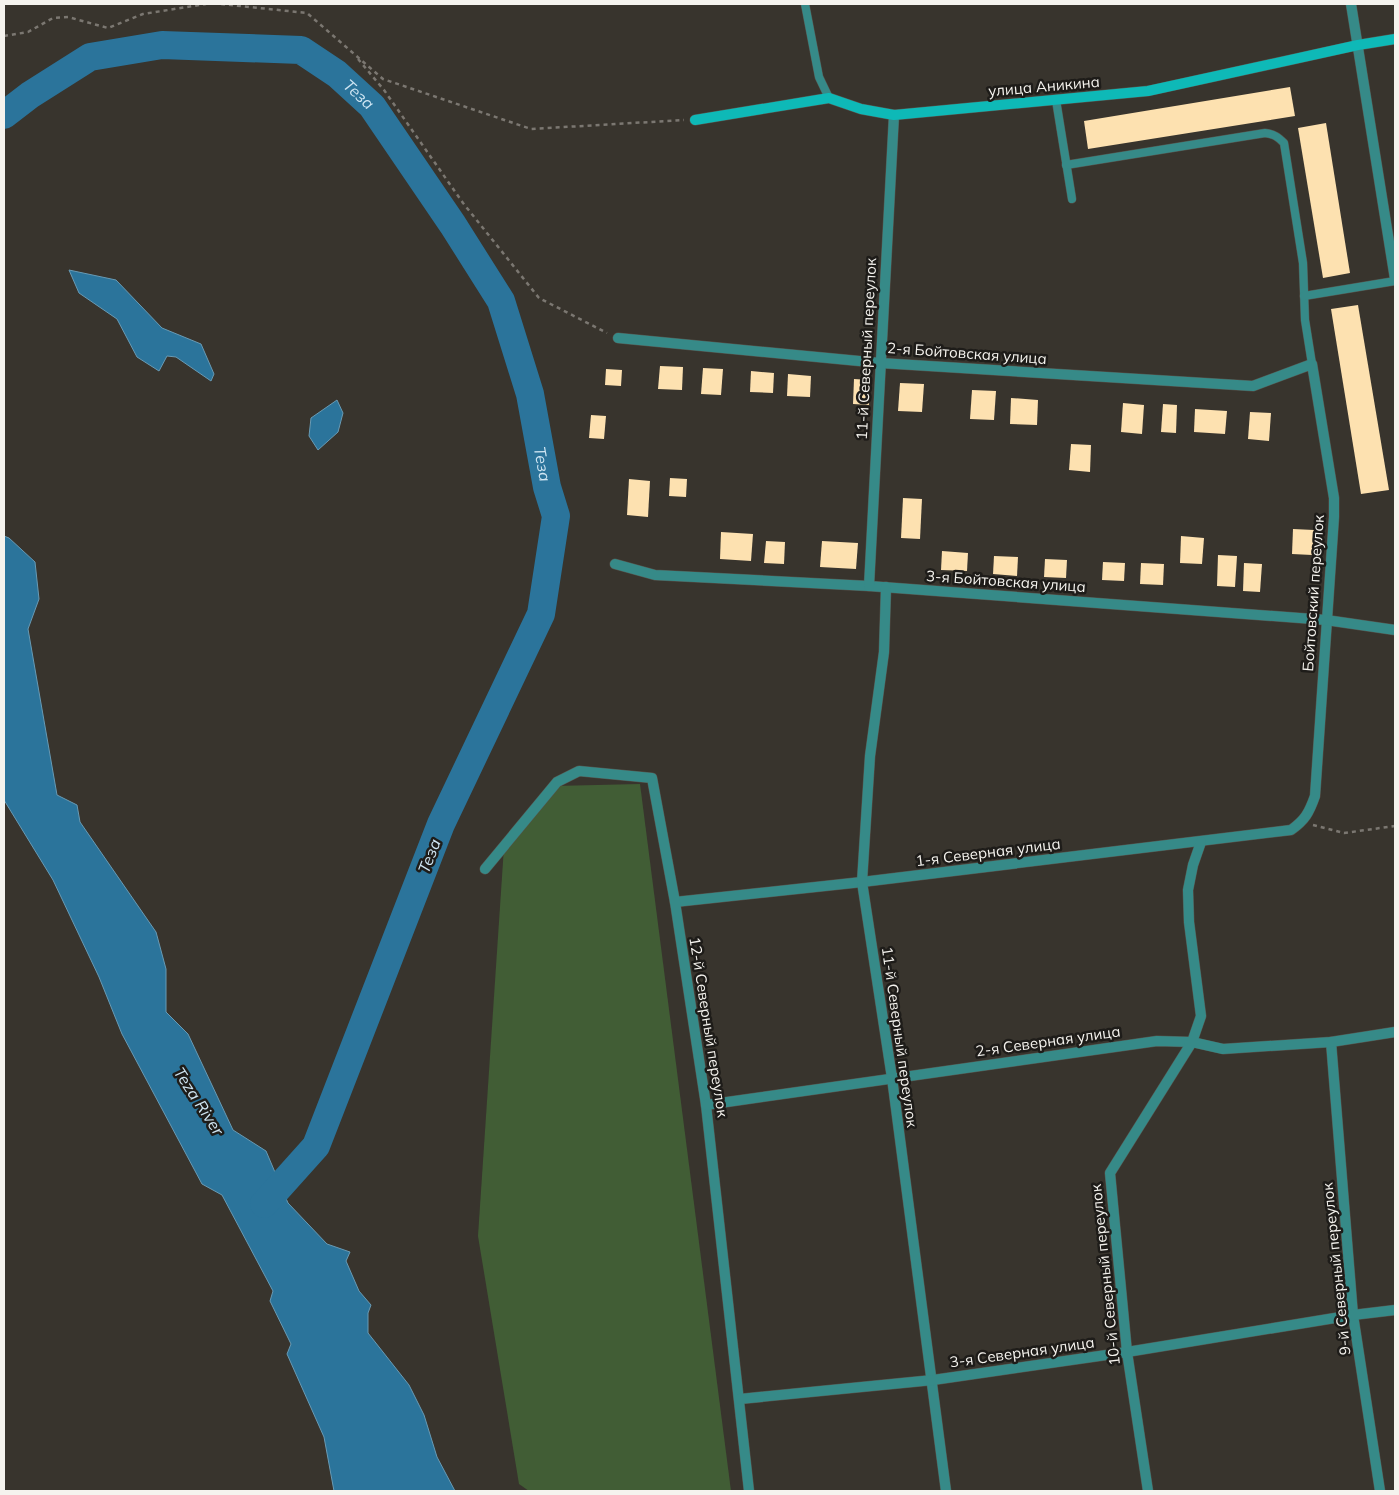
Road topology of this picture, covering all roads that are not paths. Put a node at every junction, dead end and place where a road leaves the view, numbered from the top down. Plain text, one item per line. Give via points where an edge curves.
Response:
1 (805, 4) edge
2 (1351, 4) edge
3 (1395, 39) edge
4 (1358, 45) junction
5 (829, 98) junction
6 (1056, 100) junction
7 (894, 115) junction
8 (695, 120) road end
9 (1066, 165) junction
10 (1072, 199) dead end
11 (1395, 280) edge
12 (1304, 296) junction
13 (618, 338) road end
14 (880, 363) junction
15 (1312, 364) junction
16 (615, 564) dead end
17 (869, 586) junction
18 (886, 587) junction
19 (1326, 620) junction
20 (1395, 630) edge
21 (1302, 822) joint
22 (1201, 842) junction
23 (486, 870) dead end
24 (862, 882) junction
25 (675, 902) junction
26 (1395, 1032) edge
27 (1192, 1042) junction
28 (1332, 1042) junction
29 (892, 1078) junction
30 (706, 1105) junction
31 (1395, 1310) edge
32 (1353, 1315) junction
33 (1127, 1352) junction
34 (932, 1380) junction
35 (740, 1399) junction
36 (749, 1491) edge
37 (946, 1491) edge
38 (1148, 1491) edge
39 (1380, 1491) edge

1 - 5 lane via 818,76
2 - 4 street
3 - 4 street, улица Аникина
4 - 6 street, улица Аникина via 1148,91
4 - 11 street
5 - 7 street, улица Аникина via 861,109
5 - 8 street, улица Аникина
6 - 7 street, улица Аникина
6 - 9 lane
7 - 14 street, 11-й Северный переулок
9 - 10 lane
9 - 12 lane via 1266,133 1277,136 1284,144 1303,263
11 - 12 lane
12 - 15 lane
13 - 14 street, 2-я Бойтовская улица
14 - 15 street, 2-я Бойтовская улица via 1253,386
14 - 17 street, 11-й Северный переулок
15 - 19 street, Бойтовский переулок via 1334,503
16 - 17 street, 3-я Бойтовская улица via 655,575
17 - 18 street, 3-я Бойтовская улица
18 - 19 street, 3-я Бойтовская улица
18 - 24 street, 11-й Северный переулок via 884,652 870,756
19 - 20 street, 3-я Бойтовская улица
19 - 21 street, Бойтовский переулок via 1315,796
21 - 22 street, 1-я Северная улица via 1291,830
22 - 24 street, 1-я Северная улица
22 - 27 street, 10-й Северный переулок via 1188,890 1201,1016
23 - 25 street, 12-й Северный переулок via 557,782 580,771 652,778
24 - 25 street, 1-я Северная улица
24 - 29 street, 11-й Северный переулок
25 - 30 street, 12-й Северный переулок
26 - 28 street, 2-я Северная улица
27 - 28 street, 2-я Северная улица via 1223,1049
27 - 29 street, 2-я Северная улица via 1157,1041
27 - 33 street, 10-й Северный переулок via 1110,1173
28 - 32 street, 9-й Северный переулок
29 - 30 street, 2-я Северная улица
29 - 34 street, 11-й Северный переулок
30 - 35 street, 12-й Северный переулок
31 - 32 street, 3-я Северная улица
32 - 33 street, 3-я Северная улица
32 - 39 street, 9-й Северный переулок
33 - 34 street, 3-я Северная улица
33 - 38 street, 10-й Северный переулок
34 - 35 street, 3-я Северная улица
34 - 37 street, 11-й Северный переулок
35 - 36 street, 12-й Северный переулок

